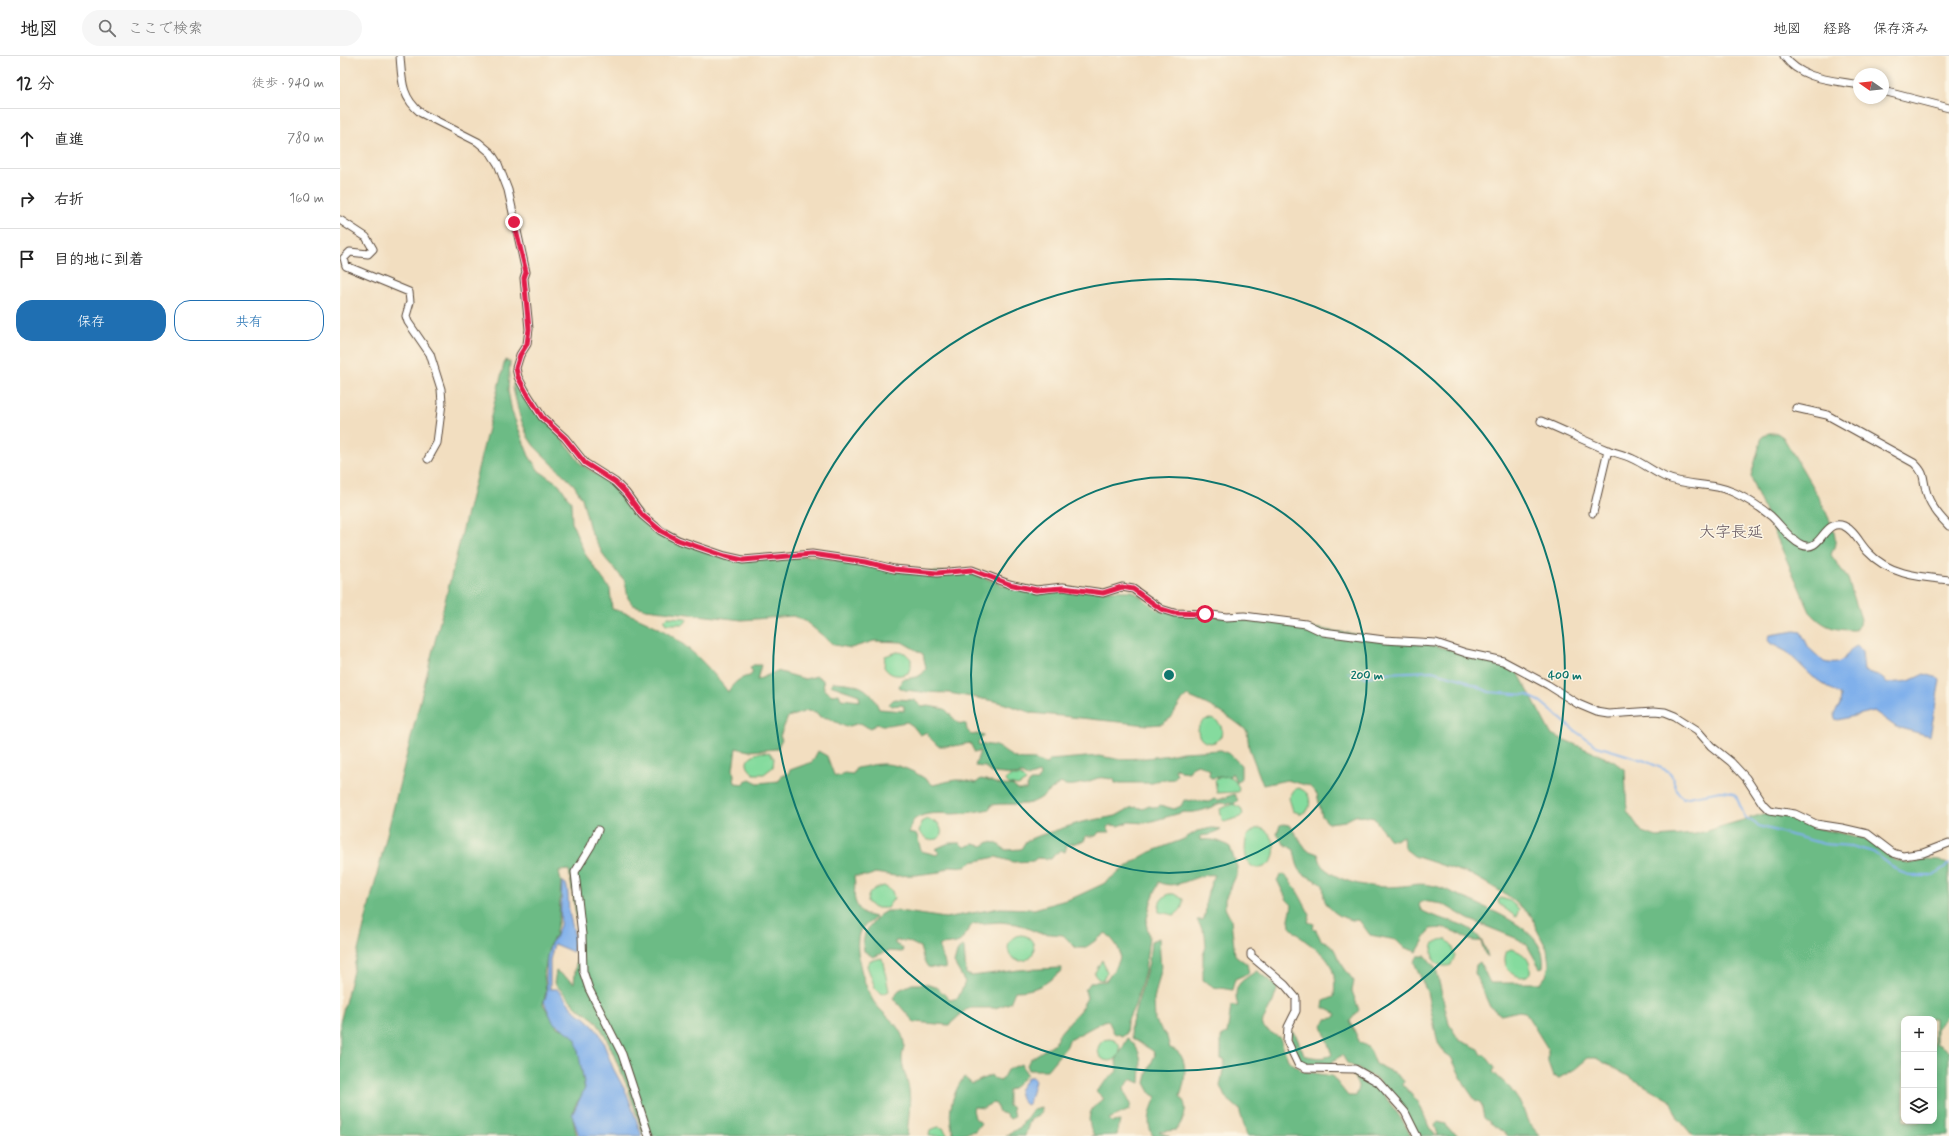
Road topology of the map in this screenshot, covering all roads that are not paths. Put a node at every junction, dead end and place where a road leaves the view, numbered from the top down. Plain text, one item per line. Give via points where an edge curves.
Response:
1 (400, 56) edge
2 (1784, 56) edge
3 (1853, 84) edge
4 (1889, 93) edge
5 (1949, 108) edge
6 (340, 220) edge
7 (1796, 408) dead end
8 (1541, 421) dead end
9 (1608, 450) junction
10 (428, 459) dead end
11 (1593, 513) dead end
12 (1949, 526) edge
13 (1949, 580) edge
14 (598, 830) dead end
15 (1949, 843) edge
16 (1251, 953) dead end
17 (649, 1136) edge
18 (1417, 1136) edge

1 - 15 street via 406,96 413,107 478,142 491,153 503,174 526,272 524,278 529,329 527,344 516,368 526,392 542,417 565,438 585,463 615,482 642,515 661,531 678,540 743,560 812,554 894,569 937,573 972,570 1009,584 1036,590 1063,588 1103,593 1122,587 1133,589 1161,609 1174,613 1244,616 1306,624 1323,632 1443,645 1503,661 1578,704 1597,712 1609,714 1654,711 1675,716 1697,730 1711,746 1731,762 1769,810 1795,814 1816,824 1868,834 1893,853 1903,856 1922,853
2 - 3 street via 1797,70 1810,76
4 - 5 street
6 - 10 street via 366,237 373,249 368,254 346,254 346,266 409,292 410,302 406,316 430,354 441,389 442,403 437,443
7 - 12 street via 1827,415 1914,463 1924,474 1926,493 1930,502
8 - 9 street
9 - 11 street
9 - 13 street via 1645,465 1665,477 1718,486 1734,492 1770,515 1801,545 1817,543 1830,526 1843,525 1853,532 1876,561 1889,568 1898,572
14 - 17 street via 576,872 583,971 589,989 622,1054
16 - 18 street via 1251,956 1296,998 1287,1041 1298,1064 1306,1068 1354,1069 1378,1082 1405,1112

